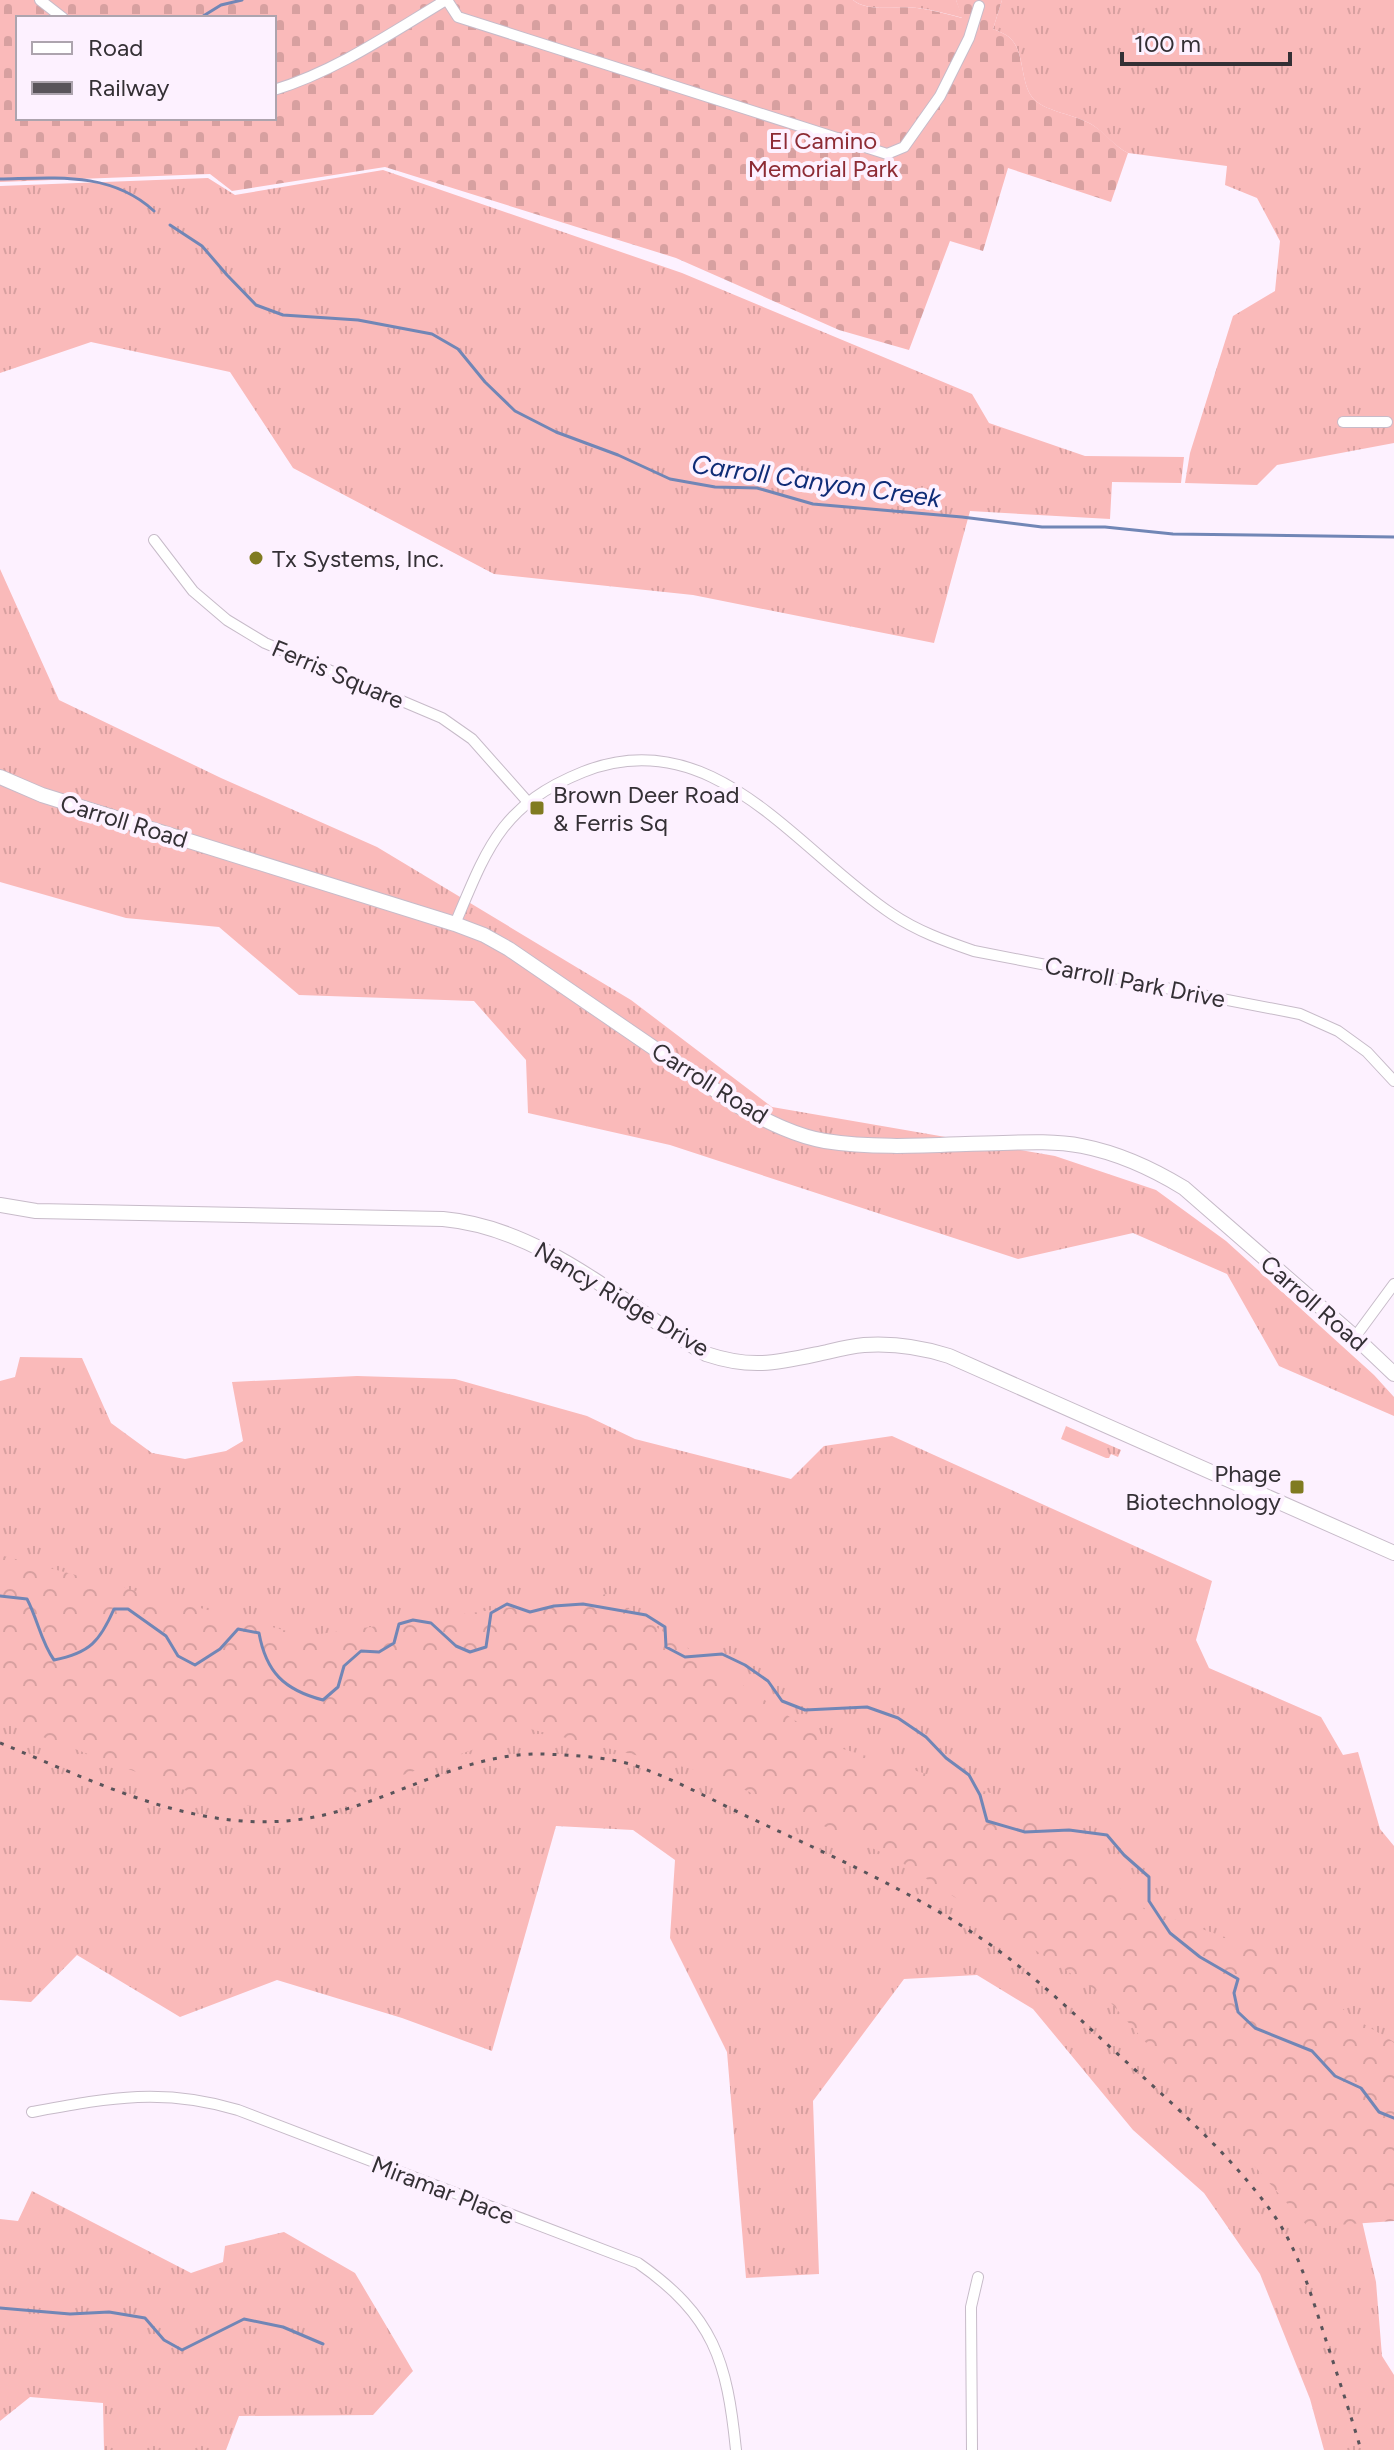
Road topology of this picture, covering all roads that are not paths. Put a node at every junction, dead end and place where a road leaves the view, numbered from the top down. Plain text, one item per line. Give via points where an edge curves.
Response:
1 (40, 0) edge
2 (447, 0) edge
3 (979, 6) dead end
4 (60, 16) edge
5 (276, 89) edge
6 (1343, 422) dead end
7 (1387, 422) dead end
8 (154, 540) dead end
9 (0, 777) edge
10 (527, 801) junction
11 (455, 924) junction
12 (1394, 1081) edge
13 (0, 1205) edge
14 (1394, 1284) edge
15 (1355, 1337) junction
16 (1394, 1374) edge
17 (1394, 1553) edge
18 (32, 2112) dead end
19 (978, 2277) dead end
20 (736, 2450) edge
21 (972, 2450) edge

1 - 4 street
2 - 3 street via 458,17 887,154 904,147 940,96
2 - 5 street via 345,60
6 - 7 street
8 - 10 street, Ferris Square via 193,591 227,620 265,643 442,718 472,739
9 - 11 main road, Carroll Road via 42,795
10 - 11 street, Carroll Park Drive via 483,858
10 - 12 street, Carroll Park Drive via 598,766 638,760 684,765 742,792 891,913 933,937 974,951 1300,1014 1338,1031
11 - 15 main road, Carroll Road via 509,949 740,1107 803,1136 863,1145 1081,1146 1154,1172 1184,1188
13 - 17 main road, Nancy Ridge Drive via 36,1211 468,1221 532,1243 706,1354 770,1364 861,1345 924,1348
14 - 15 street
15 - 16 main road, Carroll Road
18 - 20 street, Miramar Place via 137,2095 209,2102 638,2263 665,2282 704,2326 725,2370
19 - 21 street via 971,2307

